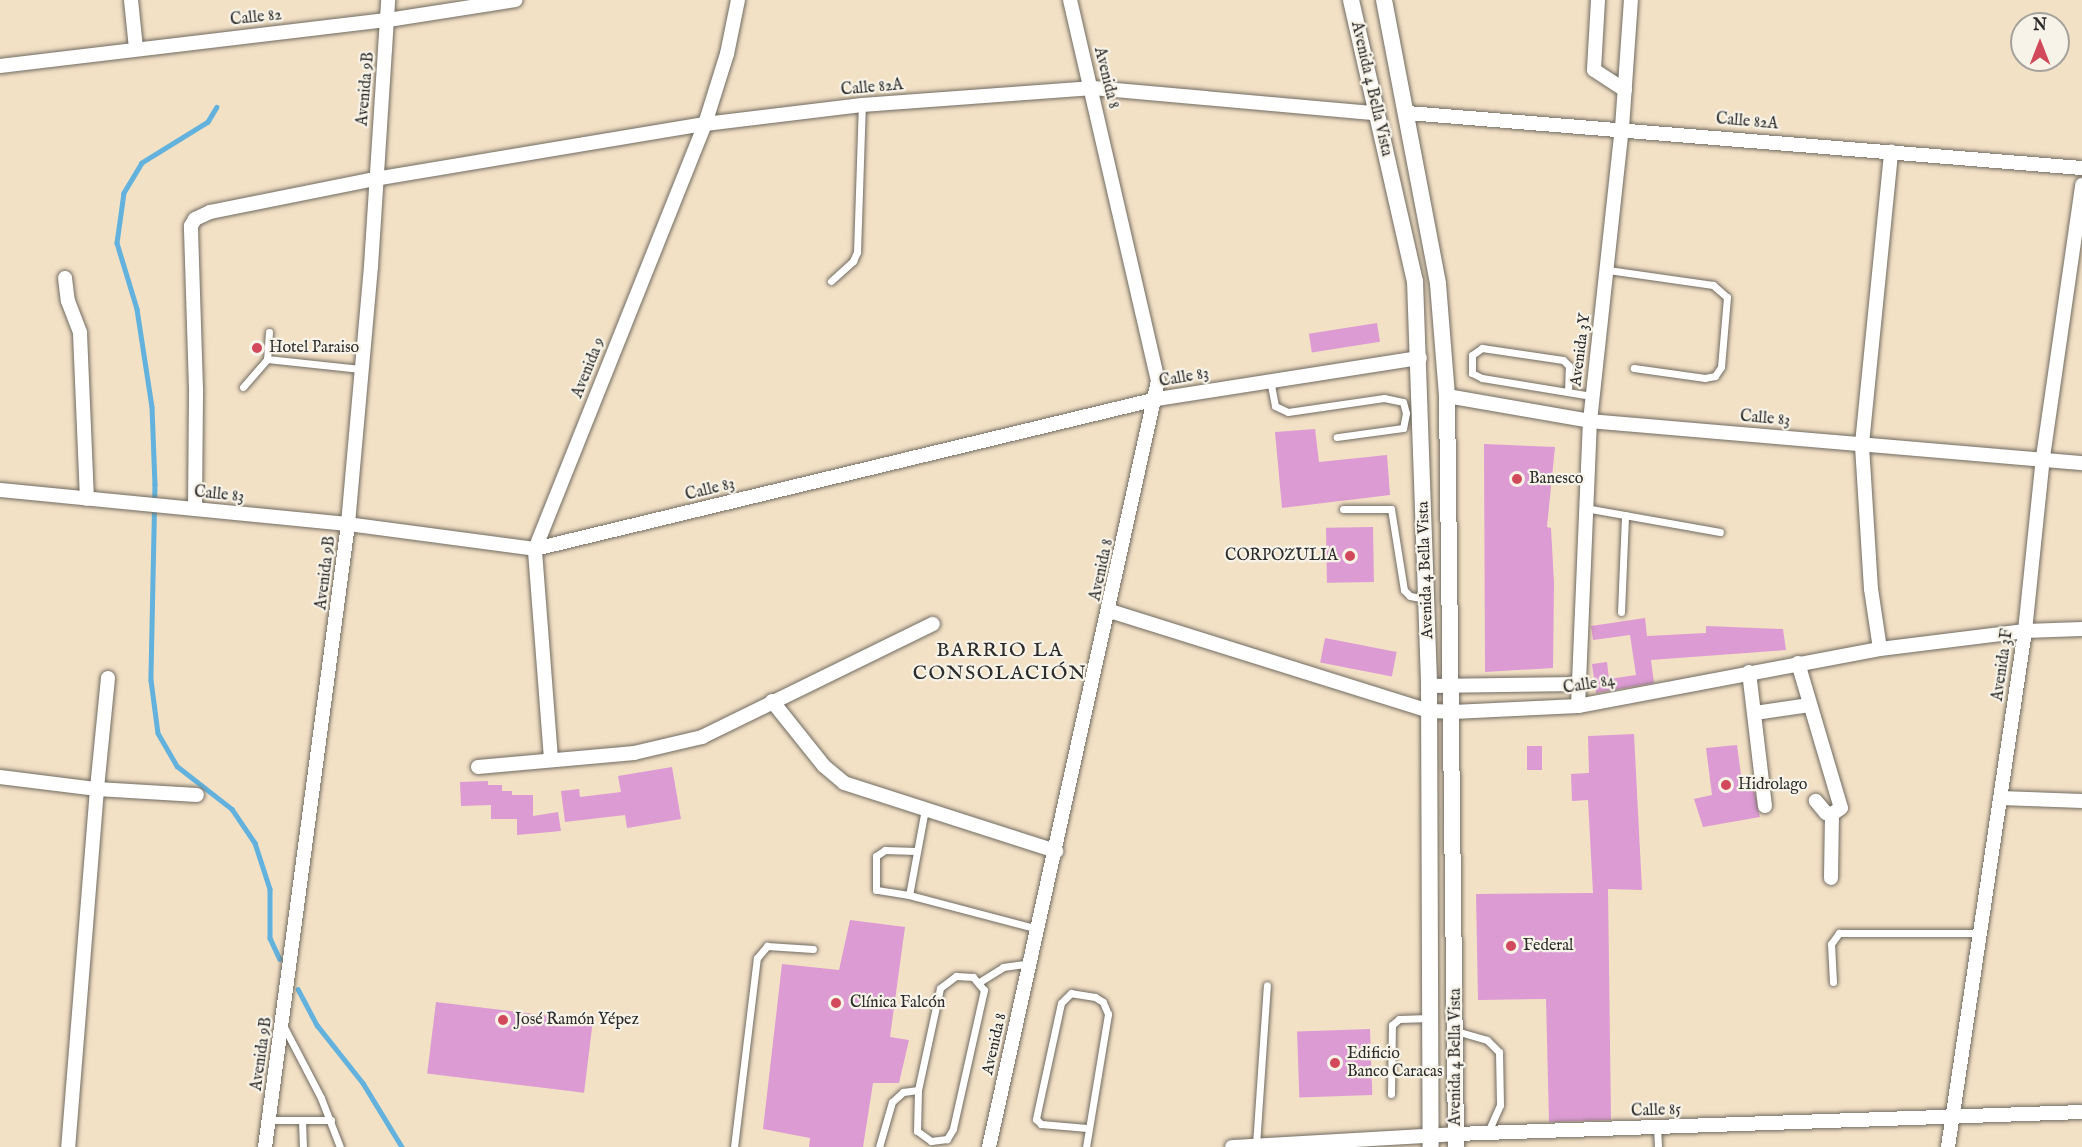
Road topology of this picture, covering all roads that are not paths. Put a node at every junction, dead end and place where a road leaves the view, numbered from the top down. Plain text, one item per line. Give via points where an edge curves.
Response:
1 (131, 0) edge
2 (388, 0) edge
3 (515, 0) edge
4 (738, 0) edge
5 (1070, 0) edge
6 (1351, 0) edge
7 (1384, 0) edge
8 (1598, 0) edge
9 (1631, 0) edge
10 (388, 20) junction
11 (136, 48) junction
12 (0, 66) edge
13 (1092, 88) junction
14 (1625, 90) junction
15 (862, 105) junction
16 (1375, 113) junction
17 (1408, 113) junction
18 (705, 124) junction
19 (1623, 128) junction
20 (1891, 151) junction
21 (2082, 168) edge
22 (375, 179) junction
23 (2082, 186) edge
24 (1608, 270) junction
25 (65, 278) dead end
26 (831, 280) dead end
27 (269, 332) dead end
28 (1420, 358) junction
29 (267, 359) junction
30 (1634, 368) dead end
31 (360, 369) junction
32 (1270, 380) junction
33 (243, 387) dead end
34 (1568, 392) junction
35 (1447, 396) junction
36 (1592, 396) junction
37 (1157, 399) junction
38 (1590, 421) junction
39 (1337, 437) dead end
40 (1862, 444) junction
41 (2043, 457) junction
42 (2082, 463) edge
43 (0, 490) edge
44 (87, 499) junction
45 (1585, 507) junction
46 (195, 509) junction
47 (1343, 509) dead end
48 (1625, 515) junction
49 (348, 524) junction
50 (1720, 532) dead end
51 (535, 549) junction
52 (1426, 599) junction
53 (1110, 611) junction
54 (1621, 612) dead end
55 (933, 624) dead end
56 (2082, 629) edge
57 (2025, 632) junction
58 (1880, 649) junction
59 (1798, 663) junction
60 (1749, 672) junction
61 (108, 678) dead end
62 (1578, 684) junction
63 (1453, 686) junction
64 (1429, 687) junction
65 (772, 701) junction
66 (1809, 705) junction
67 (1578, 706) junction
68 (1429, 711) junction
69 (1453, 712) junction
70 (1755, 713) junction
71 (551, 759) junction
72 (478, 767) dead end
73 (0, 777) edge
74 (97, 789) junction
75 (197, 795) dead end
76 (2001, 798) junction
77 (1816, 801) dead end
78 (2082, 801) edge
79 (1765, 806) dead end
80 (925, 808) junction
81 (1832, 814) junction
82 (916, 851) junction
83 (1056, 852) junction
84 (1831, 878) dead end
85 (909, 895) junction
86 (1038, 929) junction
87 (1980, 933) junction
88 (813, 949) dead end
89 (1031, 963) junction
90 (981, 981) junction
91 (1833, 982) dead end
92 (1267, 985) dead end
93 (1432, 1018) junction
94 (283, 1025) junction
95 (1456, 1031) junction
96 (918, 1090) junction
97 (1391, 1094) dead end
98 (2082, 1112) edge
99 (1952, 1117) junction
100 (269, 1119) junction
101 (302, 1120) junction
102 (331, 1120) junction
103 (1657, 1127) junction
104 (1088, 1128) junction
105 (1488, 1133) junction
106 (1431, 1141) edge
107 (1456, 1141) edge
108 (1251, 1146) edge
109 (68, 1147) edge
110 (265, 1147) edge
111 (303, 1147) edge
112 (340, 1147) edge
113 (734, 1147) edge
114 (879, 1147) edge
115 (989, 1147) edge
116 (1086, 1147) edge
117 (1232, 1147) edge
118 (1658, 1147) edge
119 (1948, 1147) edge

1 - 11 street
2 - 10 street, Avenida 9B
3 - 10 street, Calle 82
4 - 18 street, Avenida 9 via 727,54
5 - 13 street, Avenida 8
6 - 16 street, Avenida 4 Bella Vista
7 - 17 street, Avenida 4 Bella Vista
8 - 14 street via 1594,70
9 - 14 street, Avenida 3Y
10 - 11 street, Calle 82
10 - 22 street, Avenida 9B
11 - 12 street, Calle 82
13 - 15 street, Calle 82A
13 - 16 street, Calle 82A
13 - 37 street, Avenida 8 via 1158,381
14 - 19 street, Avenida 3Y
15 - 18 street, Calle 82A
15 - 26 lane via 857,252 853,261
16 - 28 street, Avenida 4 Bella Vista via 1416,281
17 - 19 street, Calle 82A
17 - 35 street, Avenida 4 Bella Vista via 1438,284
18 - 22 street, Calle 82A
18 - 51 street, Avenida 9
19 - 20 street, Calle 82A
19 - 24 street, Avenida 3Y
20 - 21 street, Calle 82A
20 - 40 street
22 - 31 street, Avenida 9B
22 - 46 street, Calle 82A via 210,212 195,219 191,226
23 - 41 street, Avenida 3F
24 - 30 lane via 1713,285 1726,297 1721,367 1715,375 1705,378
24 - 36 street, Avenida 3Y
25 - 44 street via 68,302 80,333
27 - 29 lane
28 - 32 street, Calle 83
28 - 52 street, Avenida 4 Bella Vista
29 - 31 lane
29 - 33 lane
31 - 49 street, Avenida 9B
32 - 37 street, Calle 83
32 - 39 lane via 1275,406 1288,412 1384,398 1403,402 1403,428
34 - 34 lane via 1477,377 1470,365 1472,355 1482,348 1563,360 1569,366
34 - 36 lane
35 - 38 street, Calle 83
35 - 63 street, Avenida 4 Bella Vista
36 - 38 street, Avenida 3Y
37 - 51 street, Calle 83
37 - 53 street, Avenida 8
38 - 40 street, Calle 83
38 - 45 street, Avenida 3Y
40 - 41 street, Calle 83
40 - 58 street via 1871,589
41 - 42 street, Calle 83
41 - 57 street, Avenida 3F
43 - 44 street, Calle 83
44 - 46 street, Calle 83
45 - 48 lane
45 - 62 street, Avenida 3Y
46 - 49 street, Calle 83
47 - 52 lane via 1391,509 1404,590 1410,596
48 - 50 lane
48 - 54 lane
49 - 51 street, Calle 83
49 - 94 street, Avenida 9B
51 - 71 street, Avenida 9
52 - 64 street, Avenida 4 Bella Vista
53 - 68 street, Calle 84
53 - 83 street, Avenida 8
55 - 65 street
56 - 57 street, Calle 84
57 - 58 street, Calle 84
57 - 76 street, Avenida 3F
58 - 59 street, Calle 84
59 - 60 street, Calle 84
59 - 66 street
60 - 67 street, Calle 84
60 - 70 street
61 - 74 street
62 - 63 street, Calle 84
62 - 67 street, Avenida 3Y
63 - 64 street, Calle 84
63 - 69 street, Avenida 4 Bella Vista
64 - 68 street, Avenida 4 Bella Vista
65 - 71 street via 702,737 634,753
65 - 80 street via 844,783
66 - 70 street
66 - 81 street via 1842,803
67 - 69 street, Calle 84
68 - 69 street, Calle 84
68 - 93 street, Avenida 4 Bella Vista
69 - 95 street, Avenida 4 Bella Vista
70 - 79 street
71 - 72 street
73 - 74 street
74 - 75 street
74 - 109 street
76 - 78 street
76 - 87 street, Avenida 3F
77 - 81 street via 1822,810
80 - 82 lane
80 - 83 street
81 - 84 street
82 - 85 lane
82 - 85 lane via 885,850 876,856 876,890
83 - 86 street, Avenida 8
85 - 86 lane
86 - 89 street, Avenida 8
87 - 91 lane via 1839,933 1831,944
87 - 99 street, Avenida 3F
88 - 113 lane via 767,946 757,958
89 - 90 lane via 1003,967
89 - 115 street, Avenida 8
90 - 96 lane via 956,976 940,988
90 - 96 lane via 983,995 953,1129 947,1139 932,1141 917,1131
92 - 108 lane
93 - 97 lane via 1399,1019 1392,1025
93 - 106 street, Avenida 4 Bella Vista
94 - 100 street, Avenida 9B
94 - 102 lane
95 - 105 lane via 1487,1040 1498,1052 1500,1105
95 - 107 street, Avenida 4 Bella Vista
96 - 114 lane via 903,1092 892,1102
98 - 99 street, Calle 85
99 - 103 street, Calle 85
99 - 119 street, Avenida 3F
100 - 101 lane
100 - 110 street, Avenida 9B
101 - 102 lane
101 - 111 lane
102 - 112 lane
103 - 105 street, Calle 85
103 - 118 lane
104 - 104 lane via 1108,1014 1103,1002 1095,997 1071,993 1061,1003 1036,1119 1041,1124
104 - 116 lane
105 - 107 street, Calle 85
106 - 107 street, Calle 85
106 - 108 street, Calle 85
108 - 117 street, Calle 85

